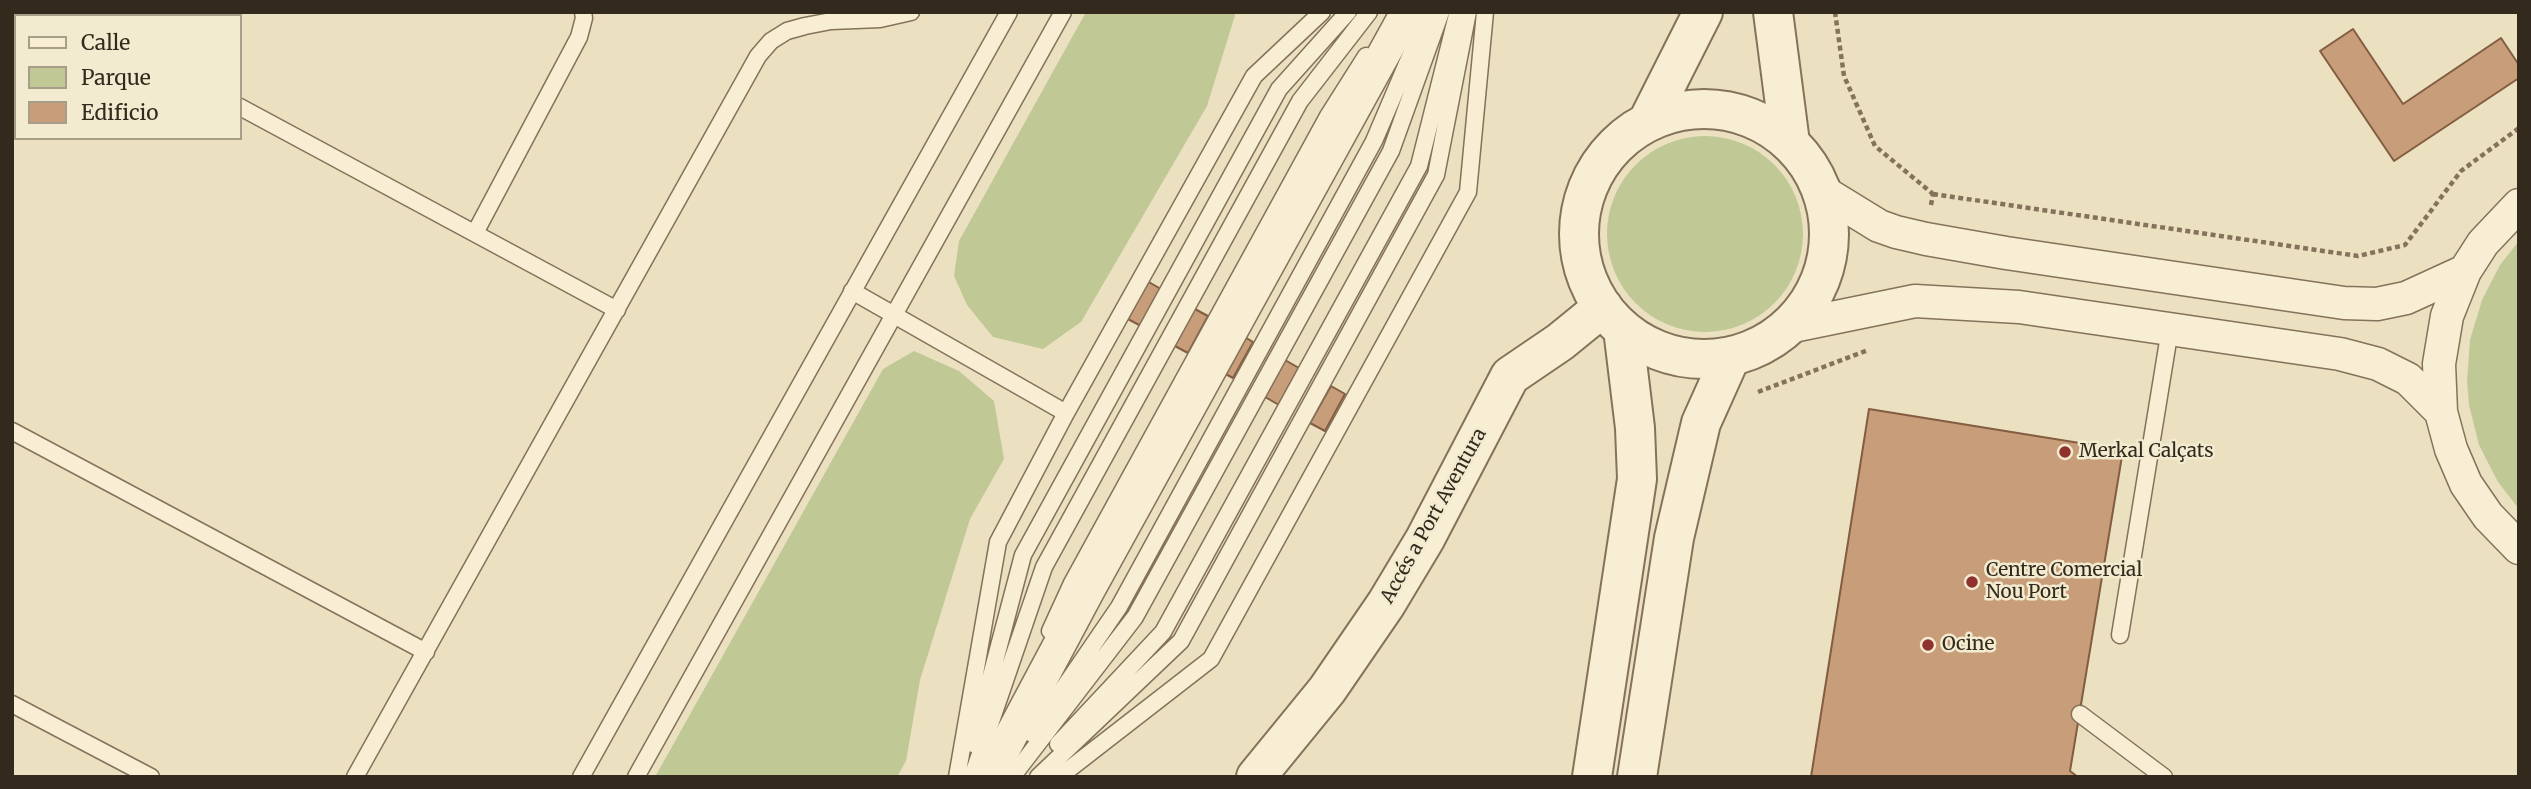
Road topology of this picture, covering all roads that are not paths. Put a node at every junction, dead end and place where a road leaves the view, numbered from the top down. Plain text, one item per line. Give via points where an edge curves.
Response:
1 (583, 12) edge
2 (911, 12) edge
3 (1009, 12) edge
4 (1063, 12) edge
5 (1322, 12) edge
6 (1348, 12) edge
7 (1369, 12) edge
8 (1394, 12) edge
9 (1407, 12) edge
10 (1429, 12) edge
11 (1440, 12) edge
12 (1458, 12) edge
13 (1468, 12) edge
14 (1485, 12) edge
15 (1703, 12) edge
16 (1773, 12) edge
17 (242, 108) edge
18 (1648, 121) junction
19 (1790, 143) junction
20 (1822, 191) junction
21 (2519, 205) edge
22 (475, 233) junction
23 (2465, 271) junction
24 (852, 292) junction
25 (617, 310) junction
26 (895, 316) junction
27 (1613, 318) junction
28 (1788, 327) junction
29 (2170, 329) junction
30 (1731, 356) junction
31 (2441, 412) junction
32 (1066, 413) junction
33 (12, 432) edge
34 (2519, 548) edge
35 (2120, 635) dead end
36 (426, 652) junction
37 (12, 704) edge
38 (2080, 714) dead end
39 (151, 777) edge
40 (355, 777) edge
41 (581, 777) edge
42 (636, 777) edge
43 (957, 777) edge
44 (965, 777) edge
45 (972, 777) edge
46 (983, 777) edge
47 (989, 777) edge
48 (1003, 777) edge
49 (1012, 777) edge
50 (1027, 777) edge
51 (1038, 777) edge
52 (1059, 777) edge
53 (1256, 777) edge
54 (1592, 777) edge
55 (1637, 777) edge
56 (2164, 777) edge

1 - 22 lane via 579,37
2 - 25 lane via 805,26 771,41 758,56
3 - 24 lane
4 - 26 lane
5 - 32 lane via 1254,76
6 - 44 lane via 1279,89 1023,555
7 - 45 lane via 1300,101 1044,567
8 - 46 lane via 1328,116 1072,583
9 - 47 street
10 - 48 lane via 1374,141 1125,596
11 - 49 lane via 1391,151 1135,617
12 - 50 lane via 1419,166 1163,632
13 - 51 lane via 1437,175 1181,641
14 - 52 lane via 1468,192 1211,659
15 - 18 street
16 - 19 street
17 - 22 lane
18 - 19 street via 1690,109 1733,112
18 - 27 street via 1601,161 1579,218 1587,279
19 - 20 street
20 - 23 street via 1878,226 1926,239 2344,303 2376,304 2406,298
20 - 28 street via 1829,228 1825,264 1811,298
21 - 23 street via 2483,243
22 - 25 lane
23 - 31 street via 2447,316 2439,364
24 - 26 lane
24 - 41 lane
25 - 36 lane
26 - 32 lane
26 - 42 lane
27 - 30 street via 1642,342 1663,352 1685,358
27 - 53 street, Accés a Port Aventura via 1560,342 1510,376 1426,539 1386,604 1327,690
27 - 54 street via 1635,428 1637,478
28 - 29 street via 1915,301 2019,307
28 - 30 street via 1771,340
29 - 31 street via 2340,354 2378,364 2408,379
29 - 35 lane
30 - 55 street via 1701,424 1674,538
31 - 34 street via 2466,484
32 - 43 lane via 998,542
33 - 36 lane
36 - 40 lane
37 - 39 lane
38 - 56 lane

